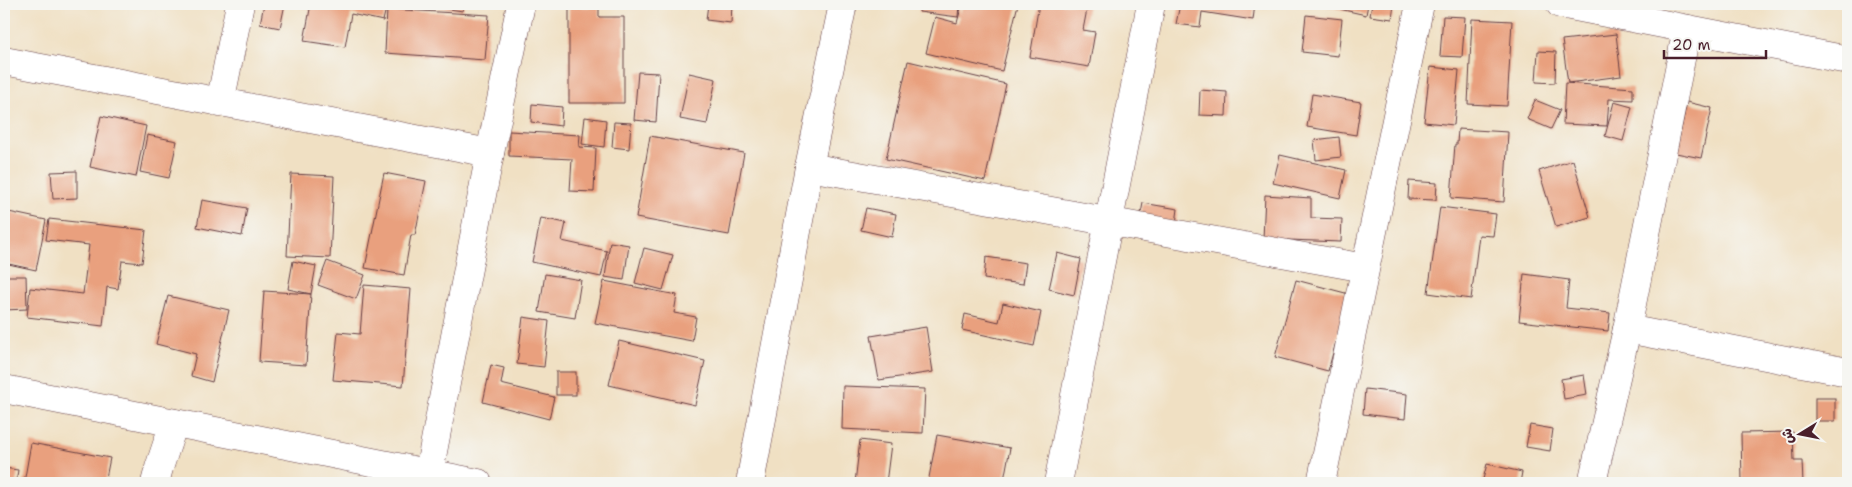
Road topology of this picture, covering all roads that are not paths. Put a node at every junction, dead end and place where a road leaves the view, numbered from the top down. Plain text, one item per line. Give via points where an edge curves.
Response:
1 (240, 4) edge
2 (521, 4) edge
3 (843, 4) edge
4 (1151, 4) edge
5 (1420, 4) edge
6 (1560, 4) edge
7 (1687, 29) junction
8 (1848, 60) edge
9 (4, 61) edge
10 (220, 103) junction
11 (490, 153) junction
12 (809, 167) junction
13 (1109, 222) junction
14 (1365, 268) junction
15 (1627, 329) junction
16 (1848, 372) edge
17 (4, 389) edge
18 (174, 422) junction
19 (428, 478) edge
20 (155, 483) edge
21 (478, 483) edge
22 (750, 483) edge
23 (1058, 483) edge
24 (1320, 483) edge
25 (1592, 483) edge

1 - 10 street
2 - 11 street
3 - 12 street
4 - 13 street
5 - 14 street
6 - 7 street
7 - 8 street
7 - 15 street
9 - 10 street
10 - 11 street
11 - 19 street
12 - 13 street
12 - 22 street
13 - 14 street
13 - 23 street
14 - 24 street
15 - 16 street
15 - 25 street
17 - 18 street
18 - 19 street
18 - 20 street
19 - 21 street

